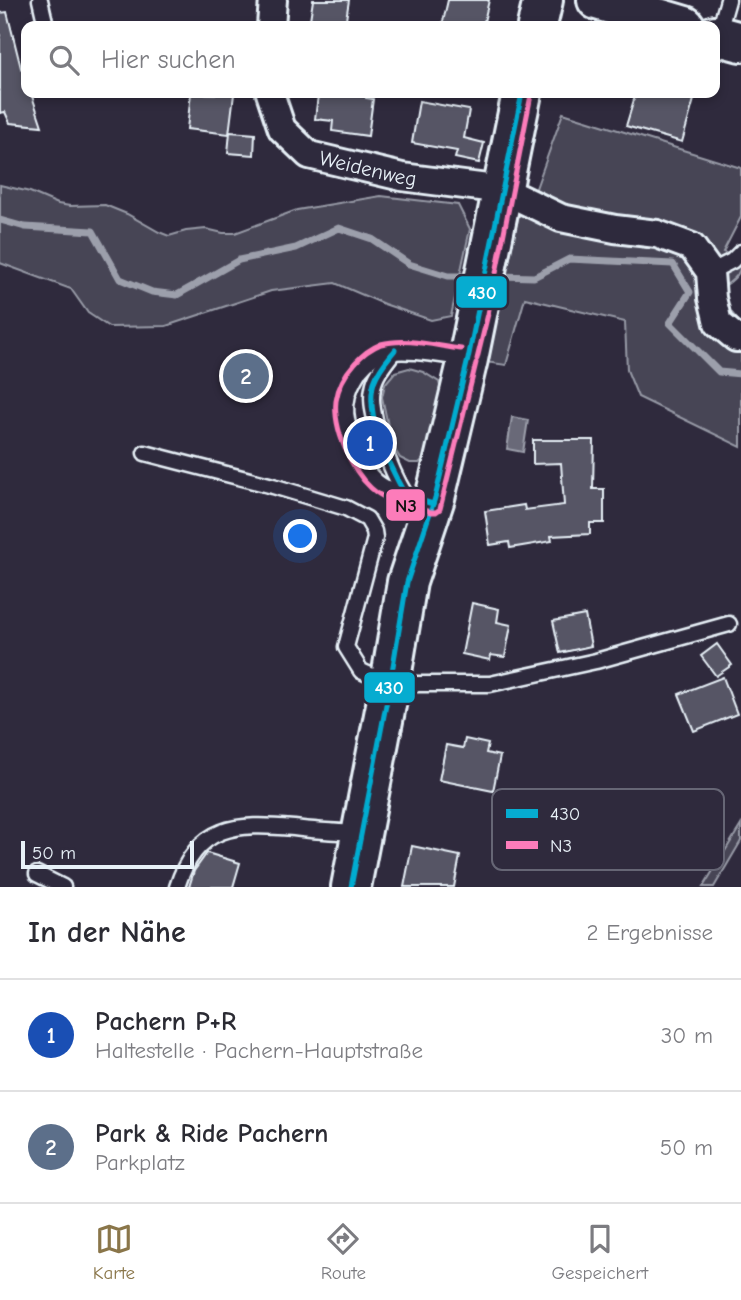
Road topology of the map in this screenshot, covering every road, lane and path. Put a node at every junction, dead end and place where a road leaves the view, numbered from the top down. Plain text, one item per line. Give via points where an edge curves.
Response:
1 (40, 0) edge
2 (273, 0) edge
3 (543, 0) edge
4 (597, 0) edge
5 (728, 0) edge
6 (45, 21) edge
7 (271, 21) edge
8 (538, 21) edge
9 (667, 21) edge
10 (720, 21) edge
11 (272, 98) edge
12 (521, 98) edge
13 (503, 190) junction
14 (741, 252) edge
15 (710, 272) junction
16 (741, 338) edge
17 (395, 350) junction
18 (468, 359) junction
19 (145, 453) dead end
20 (419, 500) junction
21 (729, 624) dead end
22 (390, 684) junction
23 (361, 834) junction
24 (37, 874) dead end
25 (63, 887) edge
26 (177, 887) edge
27 (351, 887) edge

1 - 6 lane
2 - 7 street
3 - 8 main road
4 - 9 main road
5 - 10 lane
11 - 13 street, Weidenweg via 282,129 309,155 402,177
12 - 13 main road
13 - 15 street, Weidenweg via 561,218 657,234 692,247
13 - 18 main road
14 - 15 lane
15 - 16 street via 718,323
17 - 18 lane
17 - 20 lane via 373,386 372,407 396,480
17 - 20 lane via 360,368 345,402 346,416 362,465 376,481
18 - 20 main road
19 - 22 lane via 346,508 367,519 375,538 346,647 361,671
20 - 22 main road
21 - 22 lane via 596,661 490,684
22 - 23 main road
23 - 26 lane via 270,826 227,829 195,850
23 - 27 main road
24 - 25 lane

